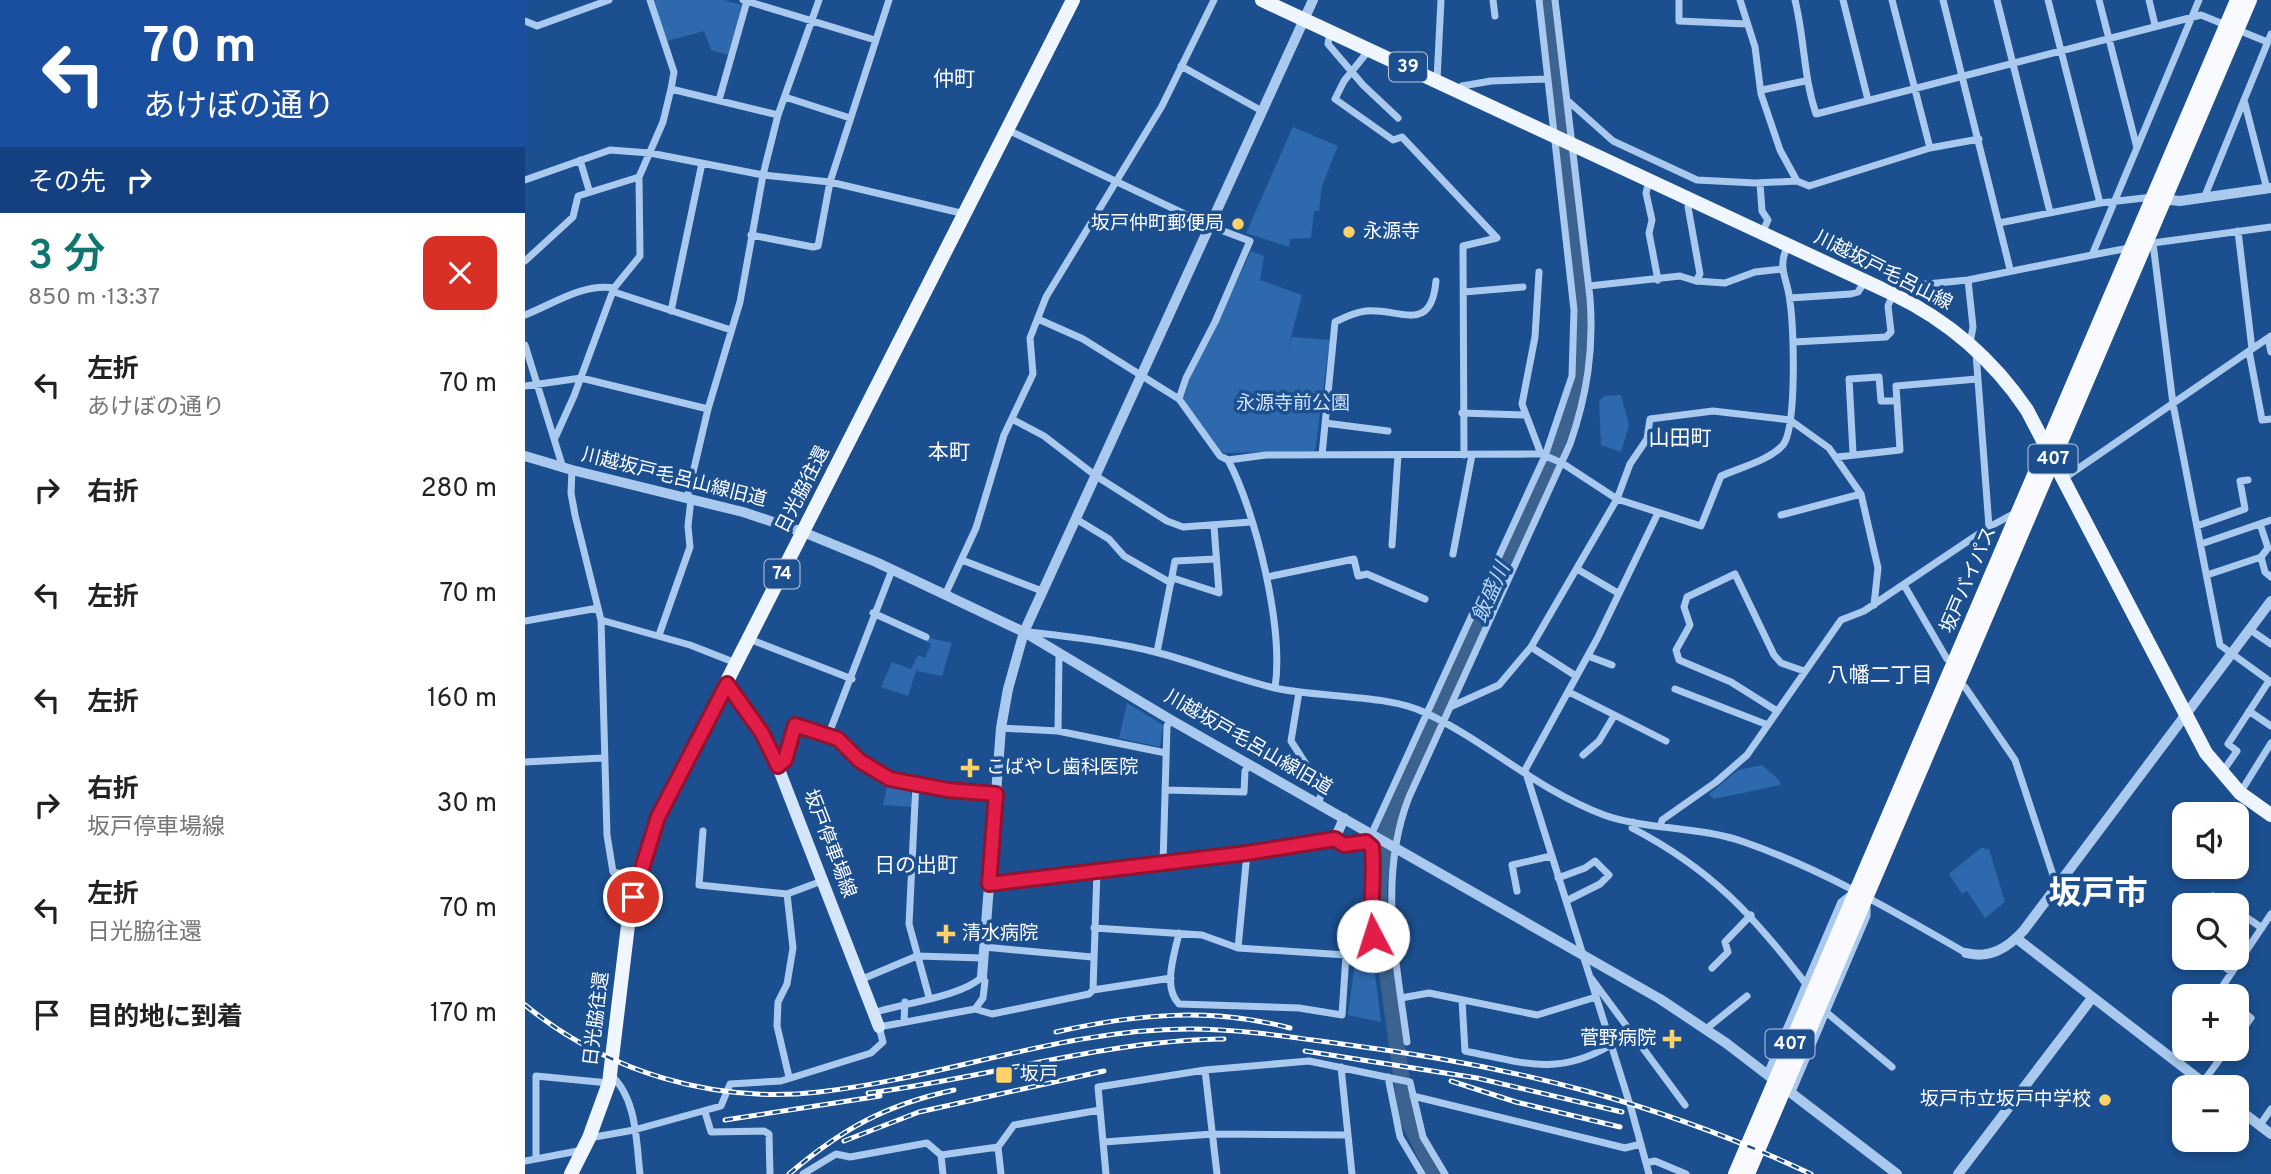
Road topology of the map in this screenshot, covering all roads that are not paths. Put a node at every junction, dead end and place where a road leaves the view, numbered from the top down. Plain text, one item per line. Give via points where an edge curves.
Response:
1 (607, 0) edge
2 (650, 0) edge
3 (819, 0) edge
4 (888, 0) edge
5 (1073, 0) edge
6 (1214, 0) edge
7 (1262, 0) edge
8 (1313, 0) edge
9 (1441, 0) edge
10 (1493, 0) edge
11 (1539, 0) edge
12 (1555, 0) edge
13 (1679, 0) edge
14 (1740, 0) edge
15 (1795, 0) edge
16 (1843, 0) edge
17 (1892, 0) edge
18 (1943, 0) edge
19 (1997, 0) edge
20 (2048, 0) edge
21 (2099, 0) edge
22 (2149, 0) edge
23 (2199, 0) edge
24 (2237, 0) edge
25 (2250, 0) edge
26 (745, 1) edge
27 (1495, 16) dead end
28 (2194, 16) junction
29 (1304, 19) junction
30 (525, 21) edge
31 (811, 21) junction
32 (1747, 24) junction
33 (2155, 25) junction
34 (2232, 27) junction
35 (1331, 30) junction
36 (2109, 38) junction
37 (2270, 38) edge
38 (875, 40) junction
39 (1369, 49) junction
40 (2061, 50) junction
41 (2013, 63) junction
42 (1181, 66) junction
43 (1352, 71) junction
44 (1962, 76) junction
45 (1548, 79) junction
46 (1437, 80) junction
47 (1805, 81) junction
48 (1915, 88) junction
49 (671, 89) junction
50 (1460, 90) junction
51 (1762, 90) junction
52 (785, 97) junction
53 (719, 100) junction
54 (1567, 100) junction
55 (1868, 100) junction
56 (2244, 100) junction
57 (1262, 111) junction
58 (778, 115) junction
59 (850, 118) junction
60 (1398, 118) dead end
61 (1008, 130) junction
62 (1553, 134) junction
63 (1979, 139) junction
64 (1573, 144) junction
65 (1930, 148) junction
66 (2137, 149) junction
67 (650, 153) junction
68 (580, 160) junction
69 (702, 163) junction
70 (763, 175) junction
71 (639, 177) junction
72 (525, 180) edge
73 (1650, 180) junction
74 (1114, 181) junction
75 (1797, 181) junction
76 (830, 182) junction
77 (1761, 183) junction
78 (2269, 188) edge
79 (589, 190) junction
80 (2204, 198) junction
81 (1690, 199) junction
82 (2159, 199) junction
83 (2116, 201) junction
84 (2099, 203) junction
85 (2050, 212) junction
86 (965, 214) junction
87 (1999, 223) junction
88 (1210, 226) junction
89 (2271, 228) edge
90 (2238, 231) junction
91 (1762, 233) junction
92 (751, 235) junction
93 (2150, 241) junction
94 (1787, 245) junction
95 (2131, 248) junction
96 (2092, 255) junction
97 (525, 261) edge
98 (1782, 269) junction
99 (2010, 269) junction
100 (1539, 272) dead end
101 (1658, 280) junction
102 (1968, 280) junction
103 (1436, 281) dead end
104 (1696, 281) junction
105 (1865, 281) junction
106 (1589, 286) junction
107 (1523, 287) dead end
108 (614, 290) junction
109 (1464, 292) junction
110 (1893, 294) junction
111 (1790, 298) junction
112 (671, 311) junction
113 (525, 315) edge
114 (1038, 319) junction
115 (731, 330) junction
116 (2270, 337) edge
117 (1794, 342) junction
118 (525, 345) edge
119 (1973, 346) junction
120 (2250, 350) junction
121 (2271, 352) edge
122 (1142, 374) junction
123 (581, 378) junction
124 (1977, 379) junction
125 (537, 384) junction
126 (525, 386) edge
127 (1179, 399) junction
128 (1897, 401) junction
129 (2173, 404) junction
130 (708, 409) junction
131 (1462, 413) junction
132 (1524, 415) junction
133 (1012, 419) junction
134 (2271, 419) edge
135 (1790, 420) junction
136 (1325, 423) junction
137 (1388, 431) dead end
138 (555, 438) junction
139 (2046, 445) junction
140 (1853, 453) junction
141 (1322, 455) junction
142 (1398, 455) junction
143 (1468, 455) junction
144 (1543, 455) junction
145 (525, 456) edge
146 (1837, 457) junction
147 (1227, 460) junction
148 (2053, 460) junction
149 (1562, 463) junction
150 (568, 469) junction
151 (1095, 476) junction
152 (2063, 480) junction
153 (2248, 480) dead end
154 (1861, 494) junction
155 (689, 498) junction
156 (1617, 499) junction
157 (2019, 512) junction
158 (1658, 513) junction
159 (1781, 515) dead end
160 (1076, 519) junction
161 (2271, 520) edge
162 (1251, 523) junction
163 (2260, 524) junction
164 (1213, 526) junction
165 (2197, 526) junction
166 (1989, 527) junction
167 (803, 532) junction
168 (2201, 544) junction
169 (1392, 545) dead end
170 (1453, 554) dead end
171 (2261, 557) junction
172 (1216, 559) junction
173 (962, 560) junction
174 (1577, 569) junction
175 (893, 570) junction
176 (2207, 575) junction
177 (1267, 577) junction
178 (2271, 577) edge
179 (1172, 581) junction
180 (1904, 585) junction
181 (1042, 592) junction
182 (1618, 593) junction
183 (945, 595) junction
184 (1425, 600) dead end
185 (2271, 601) edge
186 (1874, 605) junction
187 (598, 608) junction
188 (873, 613) junction
189 (601, 620) junction
190 (525, 621) edge
191 (2249, 629) junction
192 (1024, 632) junction
193 (659, 635) junction
194 (1066, 636) junction
195 (926, 637) dead end
196 (750, 639) junction
197 (2271, 645) edge
198 (1531, 647) junction
199 (1055, 651) junction
200 (1157, 652) junction
201 (2230, 654) junction
202 (1588, 656) junction
203 (1954, 662) junction
204 (737, 663) junction
205 (1612, 665) dead end
206 (1804, 671) junction
207 (1576, 676) junction
208 (852, 678) junction
209 (2270, 681) edge
210 (1958, 683) junction
211 (727, 684) junction
212 (1275, 688) junction
213 (1675, 689) dead end
214 (1299, 692) junction
215 (1569, 692) junction
216 (1450, 706) junction
217 (1777, 711) junction
218 (2249, 711) junction
219 (1427, 713) junction
220 (2184, 715) junction
221 (1614, 716) junction
222 (1171, 720) junction
223 (1442, 723) junction
224 (1768, 725) junction
225 (2271, 726) edge
226 (1002, 728) junction
227 (1058, 731) junction
228 (828, 736) junction
229 (1667, 741) dead end
230 (2271, 743) edge
231 (1166, 753) junction
232 (1583, 755) dead end
233 (603, 758) junction
234 (525, 762) edge
235 (1250, 764) junction
236 (778, 766) junction
237 (2221, 774) junction
238 (1527, 777) junction
239 (916, 782) junction
240 (1166, 790) junction
241 (2241, 793) junction
242 (996, 794) junction
243 (1319, 803) junction
244 (2271, 816) edge
245 (1344, 818) junction
246 (1633, 822) junction
247 (1661, 824) junction
248 (703, 831) dead end
249 (1374, 835) junction
250 (1335, 839) junction
251 (1394, 846) junction
252 (1247, 853) junction
253 (1551, 856) junction
254 (1163, 864) junction
255 (1097, 871) junction
256 (637, 877) junction
257 (1558, 878) junction
258 (822, 881) junction
259 (2059, 883) junction
260 (989, 884) junction
261 (1517, 891) dead end
262 (787, 894) junction
263 (1861, 894) junction
264 (1566, 901) junction
265 (2271, 914) edge
266 (1751, 915) junction
267 (1852, 916) junction
268 (2249, 919) edge
269 (1094, 928) junction
270 (2262, 928) junction
271 (1179, 933) junction
272 (2016, 938) junction
273 (1238, 948) junction
274 (984, 953) junction
275 (1395, 953) junction
276 (1966, 953) joint
277 (1346, 955) junction
278 (917, 956) junction
279 (1376, 956) junction
280 (1583, 956) junction
281 (1091, 957) junction
282 (1712, 968) dead end
283 (2229, 970) edge
284 (2232, 972) junction
285 (982, 976) junction
286 (1171, 978) junction
287 (1590, 978) junction
288 (860, 980) junction
289 (1806, 984) junction
290 (2225, 984) edge
291 (1093, 990) junction
292 (1747, 996) dead end
293 (929, 997) junction
294 (1401, 998) junction
295 (1596, 998) junction
296 (2092, 998) junction
297 (1462, 1000) junction
298 (905, 1002) junction
299 (975, 1009) junction
300 (1826, 1012) junction
301 (873, 1013) junction
302 (904, 1021) junction
303 (879, 1027) junction
304 (1706, 1030) junction
305 (1407, 1042) dead end
306 (1609, 1046) junction
307 (2172, 1059) edge
308 (2175, 1061) edge
309 (1341, 1067) junction
310 (1892, 1067) dead end
311 (1205, 1070) junction
312 (1767, 1074) junction
313 (2193, 1075) edge
314 (789, 1077) junction
315 (1391, 1077) junction
316 (609, 1079) junction
317 (1792, 1092) junction
318 (1413, 1096) junction
319 (1685, 1105) dead end
320 (2271, 1109) edge
321 (1100, 1110) junction
322 (705, 1112) junction
323 (2249, 1117) edge
324 (2260, 1125) junction
325 (634, 1130) junction
326 (1213, 1134) junction
327 (2271, 1134) edge
328 (1348, 1135) junction
329 (1104, 1142) junction
330 (586, 1144) junction
331 (1641, 1144) junction
332 (997, 1147) junction
333 (941, 1155) junction
334 (535, 1158) junction
335 (525, 1161) edge
336 (1646, 1163) junction
337 (808, 1173) edge
338 (571, 1174) edge
339 (640, 1174) edge
340 (770, 1174) edge
341 (943, 1174) edge
342 (1001, 1174) edge
343 (1106, 1174) edge
344 (1217, 1174) edge
345 (1352, 1174) edge
346 (1422, 1174) edge
347 (1445, 1174) edge
348 (1649, 1174) edge
349 (1686, 1174) edge
350 (1735, 1174) edge
351 (1748, 1174) edge
352 (1897, 1174) edge
353 (1958, 1174) edge

1 - 30 street via 537,26
2 - 49 street via 674,72
3 - 31 street
4 - 38 street
5 - 61 main road, 日光脇往還 / 74
6 - 42 street
7 - 29 main road, 川越坂戸毛呂山線 / 39
8 - 29 street
9 - 46 street
10 - 27 street
11 - 45 street
12 - 54 street
13 - 32 street via 1679,21
14 - 32 street
15 - 47 street via 1802,27
16 - 55 street
17 - 48 street
18 - 44 street
19 - 41 street
20 - 40 street
21 - 36 street
22 - 33 street
23 - 28 street
24 - 34 highway, 坂戸バイパス / 407
25 - 34 highway, 坂戸バイパス / 407
26 - 31 street
26 - 53 street
28 - 33 street
28 - 34 street
28 - 66 street
29 - 35 main road, 川越坂戸毛呂山線 / 39
29 - 57 street
31 - 38 street
31 - 52 street
32 - 51 street
33 - 36 street
34 - 37 street
34 - 82 highway, 坂戸バイパス / 407
35 - 39 main road, 川越坂戸毛呂山線 / 39
35 - 43 street via 1328,44
36 - 40 street
36 - 66 street
37 - 56 street
38 - 59 street
39 - 43 street
39 - 46 main road, 川越坂戸毛呂山線 / 39
40 - 41 street
40 - 84 street
41 - 44 street
41 - 85 street
42 - 57 street
42 - 74 street via 1162,106
43 - 60 street
43 - 109 street via 1335,100 1392,140 1402,137 1497,238 1463,246
44 - 48 street
44 - 63 street
45 - 50 street via 1491,81
45 - 62 street
46 - 50 main road, 川越坂戸毛呂山線 / 39
47 - 51 street
47 - 55 street via 1815,114
48 - 55 street
48 - 65 street
49 - 53 street
49 - 67 street
50 - 62 main road, 川越坂戸毛呂山線 / 39
51 - 75 street via 1780,150
52 - 58 street
52 - 59 street
53 - 58 street
54 - 64 street
54 - 77 street via 1613,141 1697,180
56 - 78 street
56 - 80 street
57 - 88 street
58 - 70 street
59 - 76 street
61 - 74 street
61 - 86 main road, 日光脇往還 / 74
62 - 64 main road, 川越坂戸毛呂山線 / 39
62 - 144 street via 1575,341 1572,376
63 - 65 street
63 - 87 street
64 - 73 main road, 川越坂戸毛呂山線 / 39
64 - 106 street
65 - 75 street via 1808,187
66 - 83 street
67 - 68 street via 610,150
67 - 69 street
67 - 71 street
68 - 72 street
68 - 79 street
69 - 70 street
69 - 112 street
70 - 76 street
70 - 92 street
71 - 79 street
71 - 108 street via 640,256
73 - 81 main road, 川越坂戸毛呂山線 / 39
73 - 101 street via 1646,193 1652,220 1649,233
74 - 88 street
74 - 114 street
75 - 77 street
76 - 86 street
76 - 92 street via 816,248
77 - 91 street via 1762,211 1768,220
78 - 80 street
79 - 97 street via 576,198 573,217
80 - 82 street
81 - 91 main road, 川越坂戸毛呂山線 / 39
81 - 104 street via 1700,274
82 - 83 street
82 - 93 highway, 坂戸バイパス / 407
82 - 95 highway, 坂戸バイパス / 407
83 - 84 street
83 - 96 street
84 - 85 street
85 - 87 street
86 - 167 main road, 日光脇往還 / 74
87 - 99 street
88 - 122 street
88 - 127 street via 1250,241
89 - 90 street
90 - 93 street
90 - 120 street
91 - 94 main road, 川越坂戸毛呂山線 / 39
92 - 115 street
93 - 129 street
93 - 148 highway, 坂戸バイパス / 407
94 - 98 street
94 - 105 main road, 川越坂戸毛呂山線 / 39
95 - 96 street
95 - 139 highway, 坂戸バイパス / 407
96 - 99 street
98 - 104 street via 1725,282
98 - 111 street
99 - 102 street
100 - 132 street
101 - 104 street via 1680,276
101 - 106 street
102 - 110 street via 1896,286
102 - 119 street
103 - 136 street via 1433,302 1422,313 1366,312 1335,322
105 - 110 main road, 川越坂戸毛呂山線 / 39
105 - 111 street via 1858,292 1850,294
106 - 149 street via 1589,383
107 - 109 street
108 - 112 street
108 - 113 street via 597,286
108 - 123 street
109 - 131 street
110 - 117 street via 1888,306 1891,332 1886,337
110 - 119 main road, 川越坂戸毛呂山線 / 39 via 1922,308
111 - 117 street
112 - 115 street
114 - 122 street
114 - 133 street via 1030,338 1033,374
115 - 130 street
116 - 120 street
116 - 121 street
117 - 135 street
118 - 125 street
119 - 124 street
119 - 139 main road, 川越坂戸毛呂山線 / 39 via 2010,384
120 - 129 street
120 - 134 street via 2262,420
122 - 127 street
122 - 151 street
123 - 125 street
123 - 130 street
123 - 138 street
124 - 128 street via 1896,386
124 - 166 street
125 - 126 street
125 - 138 street
127 - 147 street
128 - 140 street via 1900,450
128 - 140 street via 1881,401 1879,377 1849,379
129 - 152 street
129 - 165 street
130 - 155 street
131 - 132 street
131 - 143 street
132 - 144 street
133 - 151 street via 1044,436
133 - 173 street
135 - 146 street
135 - 156 street via 1713,411 1650,419 1647,439 1630,464
135 - 158 street via 1786,439 1775,451 1721,475 1701,526
136 - 137 street
136 - 141 street
138 - 150 street
139 - 148 main road, 川越坂戸毛呂山線 / 39
139 - 157 highway, 坂戸バイパス / 407
140 - 146 street
141 - 142 street
141 - 147 street
142 - 143 street
142 - 169 street
143 - 144 street
143 - 170 street
144 - 149 street
144 - 219 street
145 - 150 street, 川越坂戸毛呂山線旧道
146 - 154 street
147 - 162 street
148 - 152 main road, 川越坂戸毛呂山線 / 39
148 - 210 highway, 坂戸バイパス / 407
149 - 156 street
149 - 216 street
150 - 155 street, 川越坂戸毛呂山線旧道
150 - 187 street
151 - 160 street
151 - 164 street via 1167,521 1183,527
152 - 220 main road, 川越坂戸毛呂山線 / 39
153 - 165 street via 2240,481 2245,509
154 - 159 street
154 - 186 street via 1878,568
155 - 167 street, 川越坂戸毛呂山線旧道
155 - 193 street via 689,547
156 - 158 street
156 - 174 street
157 - 166 street
157 - 203 highway, 坂戸バイパス / 407
158 - 182 street
160 - 179 street via 1109,539 1124,556
160 - 181 street
161 - 163 street
162 - 164 street
162 - 177 street
163 - 168 street
163 - 171 street via 2268,548
164 - 172 street
165 - 168 street
166 - 180 street
167 - 175 street, 川越坂戸毛呂山線旧道
167 - 196 main road, 日光脇往還 / 74
168 - 176 street
171 - 176 street
171 - 178 street
172 - 179 street via 1175,561
172 - 179 street via 1219,593
173 - 181 street
173 - 183 street
174 - 182 street
174 - 198 street
175 - 183 street, 川越坂戸毛呂山線旧道
175 - 188 street
176 - 201 street via 2220,645
177 - 184 street via 1354,559 1358,576 1367,574
177 - 212 street via 1275,634
179 - 200 street
180 - 186 street
180 - 203 street via 1947,659
181 - 192 street
182 - 202 street
183 - 192 street, 川越坂戸毛呂山線旧道
185 - 191 street
186 - 206 street via 1841,620
187 - 189 street
187 - 190 street
188 - 195 street
188 - 208 street
189 - 193 street
189 - 233 street
191 - 197 street
191 - 201 street
192 - 194 street
192 - 199 street, 川越坂戸毛呂山線旧道
192 - 226 street
193 - 204 street
194 - 199 street
194 - 200 street
196 - 204 main road, 日光脇往還 / 74
196 - 208 street
198 - 207 street
198 - 216 street via 1499,685
199 - 222 street, 川越坂戸毛呂山線旧道
199 - 227 street
200 - 212 street
201 - 209 street
201 - 220 street
202 - 205 street
202 - 207 street
203 - 263 highway, 坂戸バイパス / 407
204 - 211 main road, 日光脇往還 / 74
206 - 217 street
206 - 217 street via 1781,663 1774,655 1735,574 1687,597 1684,607 1690,625 1676,650 1679,660 1731,682
207 - 215 street
208 - 228 street
209 - 218 street
210 - 259 street via 2015,760
210 - 263 highway, 坂戸バイパス / 407
211 - 236 main road, 坂戸停車場線 via 762,733
211 - 256 main road, 日光脇往還 / 74 via 672,786
212 - 214 street
213 - 224 street
214 - 219 street via 1406,705
214 - 243 street via 1291,741 1322,789
215 - 221 street
215 - 238 street via 1525,770
216 - 223 street
217 - 224 street
218 - 225 street
218 - 237 street via 2228,744 2237,751
219 - 223 street
219 - 249 street
220 - 237 main road, 川越坂戸毛呂山線 / 39
220 - 259 street
221 - 229 street
221 - 232 street via 1599,741
222 - 231 street
222 - 235 street, 川越坂戸毛呂山線旧道
223 - 238 street
223 - 251 street via 1405,807
224 - 247 street via 1747,755
226 - 227 street
226 - 242 street
227 - 231 street
228 - 236 street via 795,725 785,760
228 - 239 street via 884,777
230 - 241 street
231 - 240 street
233 - 234 street
233 - 256 street via 613,872
235 - 240 street via 1244,792
235 - 243 street, 川越坂戸毛呂山線旧道
236 - 258 main road, 坂戸停車場線
237 - 241 main road, 川越坂戸毛呂山線 / 39
238 - 246 street via 1606,816
238 - 253 street
239 - 242 street
239 - 278 street via 909,924
240 - 254 street
241 - 244 main road, 川越坂戸毛呂山線 / 39
242 - 260 street
243 - 245 street, 川越坂戸毛呂山線旧道
245 - 249 street, 川越坂戸毛呂山線旧道
245 - 250 street
246 - 247 street
246 - 266 street via 1632,828 1704,872
247 - 263 street via 1744,842
248 - 262 street via 699,885
249 - 251 street, 川越坂戸毛呂山線旧道
250 - 252 street
250 - 279 street via 1344,845 1366,842 1372,847 1370,916
251 - 275 street via 1390,907
251 - 280 street, 川越坂戸毛呂山線旧道
252 - 254 street
252 - 273 street
253 - 257 street
253 - 261 street via 1512,864
254 - 255 street
255 - 260 street
255 - 269 street
256 - 316 main road, 日光脇往還 / 74
257 - 264 street
257 - 264 street via 1595,861 1609,875
258 - 262 street
258 - 288 main road, 坂戸停車場線
259 - 272 street
260 - 274 street
262 - 314 street via 793,948 778,1002 777,1026
263 - 267 highway, 坂戸バイパス / 407
263 - 276 street
263 - 289 street via 1841,902
263 - 300 street via 1867,916
264 - 280 street
265 - 270 street
266 - 282 street via 1725,942 1728,952
266 - 289 street
267 - 350 highway, 坂戸バイパス / 407
267 - 351 highway, 坂戸バイパス / 407
268 - 270 street
269 - 271 street
269 - 281 street
270 - 284 street
271 - 273 street via 1202,935
271 - 286 street
272 - 276 street via 1991,954
272 - 296 street
273 - 277 street
274 - 278 street
274 - 281 street
274 - 285 street
275 - 279 street
275 - 294 street
277 - 279 street
277 - 286 street via 1342,1015 1179,1004
278 - 288 street
278 - 293 street
280 - 287 street
280 - 304 street, 川越坂戸毛呂山線旧道
281 - 291 street
283 - 284 street
284 - 290 street
285 - 293 street via 971,986
285 - 299 street via 983,998
286 - 291 street
287 - 295 street
287 - 319 street via 1597,981
288 - 301 main road, 坂戸停車場線
289 - 312 street
291 - 299 street via 992,1014
292 - 304 street
293 - 298 street
294 - 297 street via 1429,993
294 - 305 street
295 - 297 street via 1537,1015
295 - 306 street
296 - 307 street
296 - 353 street
297 - 306 street via 1465,1051 1543,1067 1589,1058
298 - 301 street
298 - 302 street
299 - 302 street
300 - 310 street
300 - 317 street
301 - 303 main road, 坂戸停車場線
302 - 303 street
303 - 314 street via 883,1042 871,1053
304 - 312 street, 川越坂戸毛呂山線旧道
306 - 331 street
308 - 313 street
309 - 311 street via 1309,1062
309 - 315 street
309 - 328 street
311 - 321 street via 1098,1087
311 - 326 street
312 - 317 street, 川越坂戸毛呂山線旧道
314 - 322 street via 730,1084 721,1106
315 - 318 street via 1408,1081
315 - 346 street via 1400,1137
316 - 325 street via 619,1082 629,1102
316 - 330 main road, 日光脇往還 / 74
316 - 334 street via 536,1076
317 - 352 street, 川越坂戸毛呂山線旧道
318 - 331 street via 1625,1148
318 - 347 street via 1423,1137
320 - 324 street
321 - 329 street
321 - 332 street via 1014,1125
322 - 325 street
322 - 340 street via 711,1132 769,1134
323 - 324 street
324 - 327 street
325 - 330 street
325 - 339 street
326 - 328 street
326 - 329 street
326 - 344 street
328 - 345 street
329 - 343 street
330 - 334 street
330 - 338 main road, 日光脇往還 / 74
331 - 336 street
332 - 333 street
332 - 342 street
333 - 337 street via 927,1143 850,1157 836,1154
333 - 341 street
334 - 335 street
336 - 348 street
336 - 349 street via 1655,1161

